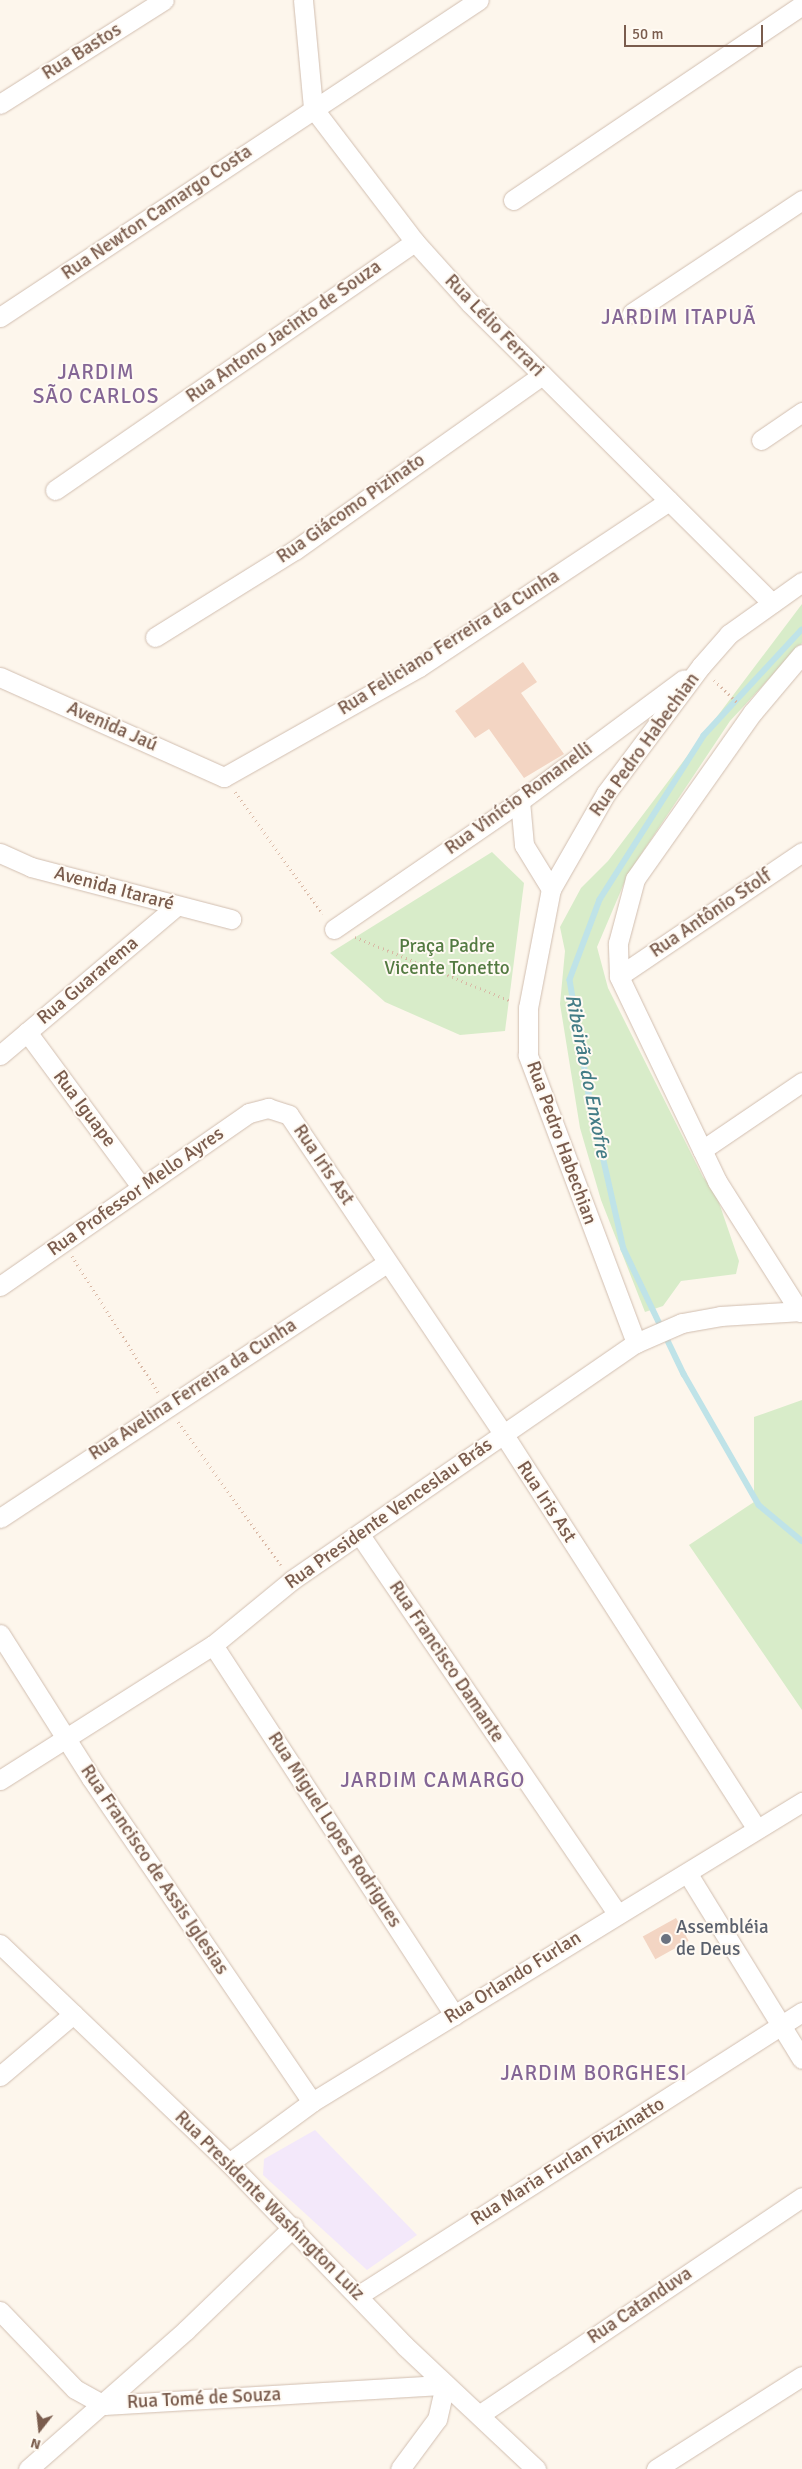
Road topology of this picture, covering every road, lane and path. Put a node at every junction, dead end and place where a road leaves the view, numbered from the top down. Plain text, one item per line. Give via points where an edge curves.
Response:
1 (164, 0) edge
2 (303, 0) edge
3 (479, 0) edge
4 (802, 5) edge
5 (0, 104) edge
6 (314, 108) junction
7 (514, 200) dead end
8 (802, 200) edge
9 (414, 242) junction
10 (632, 313) dead end
11 (0, 317) edge
12 (542, 375) junction
13 (802, 412) edge
14 (761, 440) dead end
15 (55, 490) dead end
16 (669, 501) junction
17 (802, 582) edge
18 (772, 603) junction
19 (155, 637) dead end
20 (802, 654) edge
21 (0, 666) edge
22 (701, 666) junction
23 (6, 679) edge
24 (224, 777) joint
25 (520, 801) junction
26 (802, 852) edge
27 (0, 853) edge
28 (551, 888) junction
29 (175, 907) junction
30 (231, 919) dead end
31 (334, 929) dead end
32 (620, 976) junction
33 (27, 1032) junction
34 (0, 1055) edge
35 (802, 1082) edge
36 (277, 1109) joint
37 (702, 1150) junction
38 (140, 1185) junction
39 (387, 1264) junction
40 (0, 1286) edge
41 (801, 1312) edge
42 (636, 1343) junction
43 (504, 1435) junction
44 (0, 1518) edge
45 (360, 1535) junction
46 (0, 1634) edge
47 (213, 1645) junction
48 (67, 1741) junction
49 (0, 1780) edge
50 (802, 1802) edge
51 (757, 1829) junction
52 (688, 1874) junction
53 (617, 1913) junction
54 (0, 1944) edge
55 (802, 2012) edge
56 (72, 2014) junction
57 (454, 2015) junction
58 (781, 2026) junction
59 (802, 2059) edge
60 (0, 2076) edge
61 (312, 2102) junction
62 (229, 2163) junction
63 (802, 2197) edge
64 (294, 2227) junction
65 (359, 2295) junction
66 (0, 2311) edge
67 (802, 2376) edge
68 (445, 2385) junction
69 (104, 2405) junction
70 (479, 2415) junction
71 (28, 2469) edge
72 (400, 2469) edge
73 (536, 2469) edge
74 (656, 2469) edge

1 - 5 street, Rua Bastos
2 - 6 street
3 - 6 street, Rua Newton Camargo Costa
4 - 7 street
6 - 9 street, Rua Lélio Ferrari
6 - 11 street, Rua Newton Camargo Costa
8 - 10 street
9 - 12 street, Rua Lélio Ferrari
9 - 15 street, Rua Antono Jacinto de Souza
12 - 16 street, Rua Lélio Ferrari
12 - 19 street, Rua Giácomo Pizinato via 295,550
13 - 14 street
16 - 18 street, Rua Lélio Ferrari
16 - 24 street, Rua Feliciano Ferreira da Cunha via 419,667
17 - 18 street, Rua Pedro Habechian
18 - 22 street, Rua Pedro Habechian via 729,634
20 - 32 street via 753,712 635,879 618,943
21 - 23 street
22 - 25 street, Rua Vinício Romanelli
22 - 28 street, Rua Pedro Habechian via 606,793
23 - 24 street, Avenida Jaú
25 - 28 street via 524,845
25 - 31 street, Rua Vinício Romanelli
26 - 32 street, Rua Antônio Stolf
27 - 29 street, Avenida Itararé via 31,867
28 - 42 street, Rua Pedro Habechian via 532,981 528,1055
29 - 30 street, Avenida Itararé
29 - 33 street, Rua Guararema
32 - 37 street
33 - 34 street, Rua Guararema
33 - 38 street, Rua Iguape
35 - 37 street
36 - 38 street, Rua Professor Mello Ayres via 248,1113
36 - 39 street, Rua Iris Ast via 302,1128
37 - 41 street via 717,1181
38 - 40 street, Rua Professor Mello Ayres
39 - 43 street, Rua Iris Ast
39 - 44 street, Rua Avelina Ferreira da Cunha
41 - 42 street, Rua Presidente Venceslau Brás via 720,1316 682,1323
42 - 43 street, Rua Presidente Venceslau Brás
43 - 45 street, Rua Presidente Venceslau Brás
43 - 51 street, Rua Iris Ast
45 - 47 street, Rua Presidente Venceslau Brás via 292,1580
45 - 53 street, Rua Francisco Damante
46 - 48 street, Rua Francisco de Assis Iglesias
47 - 48 street, Rua Presidente Venceslau Brás
47 - 57 street, Rua Miguel Lopes Rodrigues
48 - 49 street, Rua Presidente Venceslau Brás
48 - 61 street, Rua Francisco de Assis Iglesias
50 - 51 street, Rua Orlando Furlan
51 - 52 street, Rua Orlando Furlan
52 - 53 street, Rua Orlando Furlan
52 - 58 street
53 - 57 street, Rua Orlando Furlan
54 - 56 street, Rua Presidente Washington Luiz
55 - 58 street, Rua Maria Furlan Pizzinatto
56 - 60 street
56 - 62 street, Rua Presidente Washington Luiz
57 - 61 street, Rua Orlando Furlan
58 - 59 street
58 - 65 street, Rua Maria Furlan Pizzinatto
61 - 62 street, Rua Orlando Furlan
62 - 64 street, Rua Presidente Washington Luiz
63 - 70 street, Rua Catanduva
64 - 65 street, Rua Presidente Washington Luiz
64 - 69 street
65 - 68 street, Rua Presidente Washington Luiz
66 - 69 street, Rua Tomé de Souza via 75,2389
67 - 74 street
68 - 69 street, Rua Tomé de Souza
68 - 70 street, Rua Presidente Washington Luiz
68 - 72 street via 437,2419
69 - 71 street
70 - 73 street, Rua Presidente Washington Luiz

